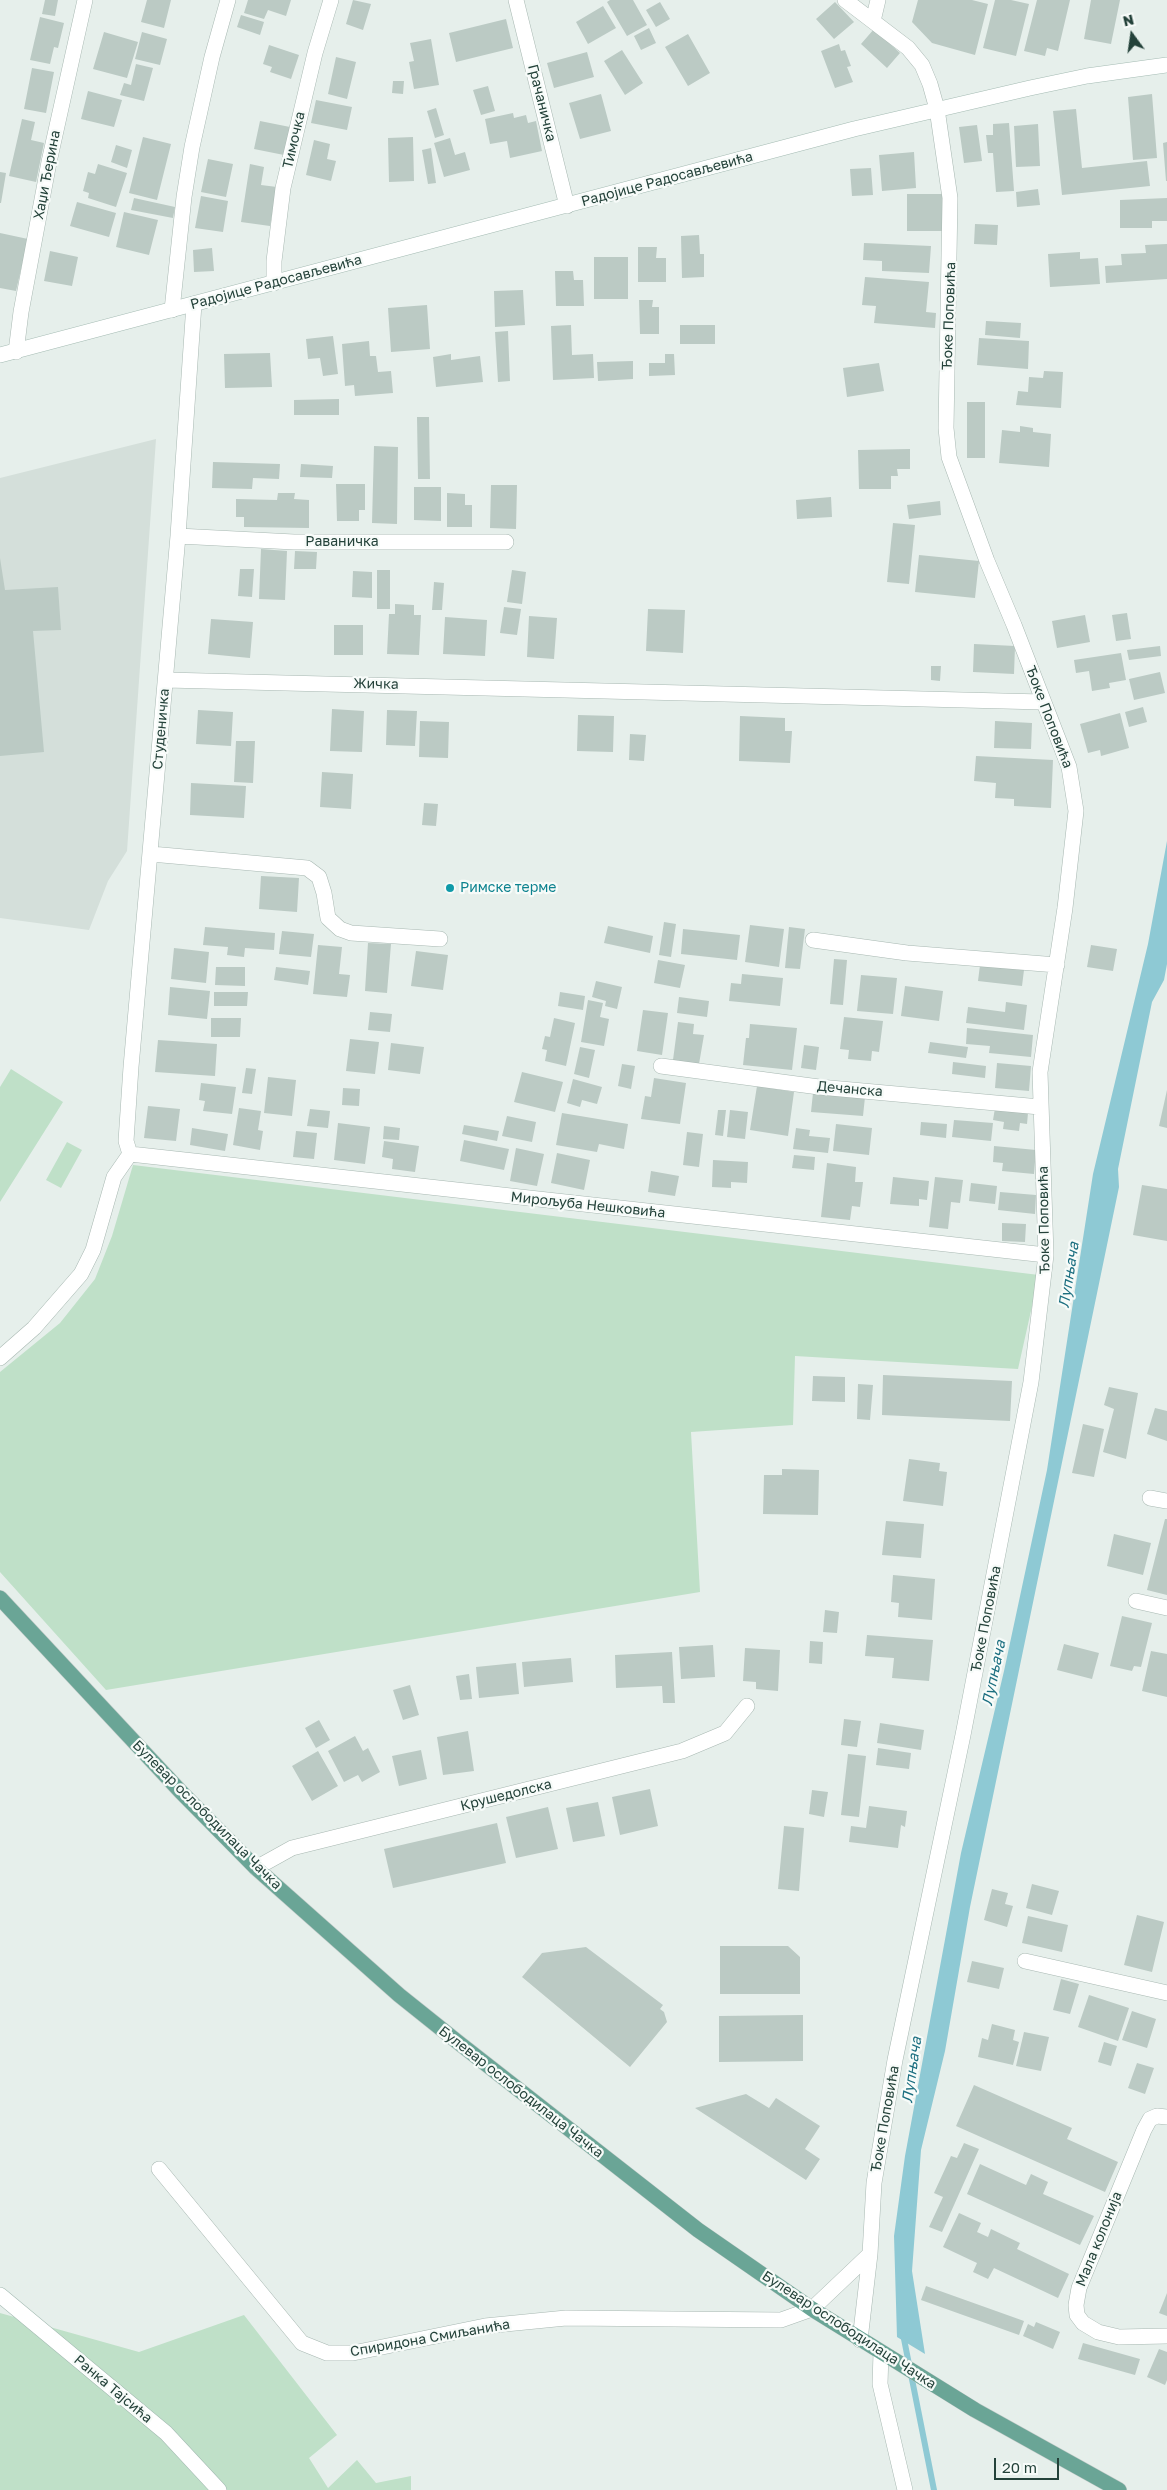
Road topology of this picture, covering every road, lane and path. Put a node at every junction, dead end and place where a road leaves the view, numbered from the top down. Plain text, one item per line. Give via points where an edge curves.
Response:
1 (85, 0) edge
2 (228, 0) edge
3 (331, 0) edge
4 (516, 0) edge
5 (845, 0) edge
6 (878, 0) edge
7 (873, 21) junction
8 (1167, 65) edge
9 (937, 109) junction
10 (567, 206) junction
11 (274, 283) junction
12 (194, 304) junction
13 (172, 310) junction
14 (16, 352) junction
15 (0, 355) edge
16 (178, 536) junction
17 (506, 542) dead end
18 (166, 680) junction
19 (1043, 702) junction
20 (151, 854) junction
21 (440, 939) dead end
22 (813, 940) dead end
23 (1057, 965) junction
24 (661, 1066) dead end
25 (1040, 1107) junction
26 (130, 1154) junction
27 (1046, 1256) junction
28 (0, 1358) edge
29 (1150, 1498) dead end
30 (1167, 1501) edge
31 (0, 1598) edge
32 (1136, 1600) dead end
33 (1167, 1608) edge
34 (746, 1706) dead end
35 (256, 1868) junction
36 (1025, 1961) dead end
37 (1167, 1993) edge
38 (1167, 2117) edge
39 (159, 2169) dead end
40 (870, 2254) junction
41 (0, 2295) edge
42 (812, 2309) junction
43 (1167, 2336) edge
44 (860, 2340) junction
45 (880, 2353) junction
46 (219, 2490) edge
47 (905, 2490) edge
48 (1119, 2490) edge

1 - 14 street, Хаџи Ђерина via 51,153
2 - 13 street, Радојице Радосављевића via 192,147
3 - 11 street, Тимочка via 312,62 283,188
4 - 10 street, Грачаничка
5 - 7 street, Ђоке Поповића
6 - 7 street
7 - 9 street, Ђоке Поповића via 908,48 922,65
8 - 9 street, Радојице Радосављевића via 1087,76
9 - 10 street, Радојице Радосављевића
9 - 19 street, Ђоке Поповића via 951,219 946,420 949,457
10 - 11 street, Радојице Радосављевића
11 - 12 street, Радојице Радосављевића
12 - 13 street, Радојице Радосављевића
12 - 16 street, Студеничка
13 - 14 street, Радојице Радосављевића
14 - 15 street, Радојице Радосављевића
16 - 17 street, Раваничка via 294,542
16 - 18 street, Студеничка
18 - 19 street, Жичка
18 - 20 street, Студеничка
19 - 23 street, Ђоке Поповића via 1068,767 1076,811
20 - 21 street via 307,868 319,877 328,918 340,929 351,933
20 - 26 street, Студеничка via 127,1116 126,1141
22 - 23 street via 908,953
23 - 25 street, Ђоке Поповића via 1040,1072
24 - 25 street, Дечанска via 819,1087
25 - 27 street, Ђоке Поповића via 1046,1192
26 - 27 street, Мирољуба Нешковића
26 - 28 street via 114,1177 93,1250 81,1274 34,1328
27 - 40 street, Ђоке Поповића via 1023,1430 895,2060 874,2183
29 - 30 street
31 - 35 main road, Булевар ослободилаца Чачка
32 - 33 street
34 - 35 street, Крушедолска via 725,1733 682,1750 292,1848
35 - 42 main road, Булевар ослободилаца Чачка via 399,1996 473,2055 698,2230
36 - 37 street
38 - 43 street, Мала колонија via 1150,2119 1144,2130 1079,2288 1076,2306 1077,2315 1083,2323 1098,2332 1119,2337
39 - 42 street, Спиридона Смиљанића via 302,2343 327,2353 352,2353 485,2326 566,2318 768,2321 793,2318
40 - 42 street
40 - 44 street, Ђоке Поповића
41 - 46 street, Ранка Тајсића via 166,2433
42 - 44 main road, Булевар ослободилаца Чачка
44 - 45 main road, Булевар ослободилаца Чачка
45 - 47 street via 880,2384
45 - 48 main road, Булевар ослободилаца Чачка

